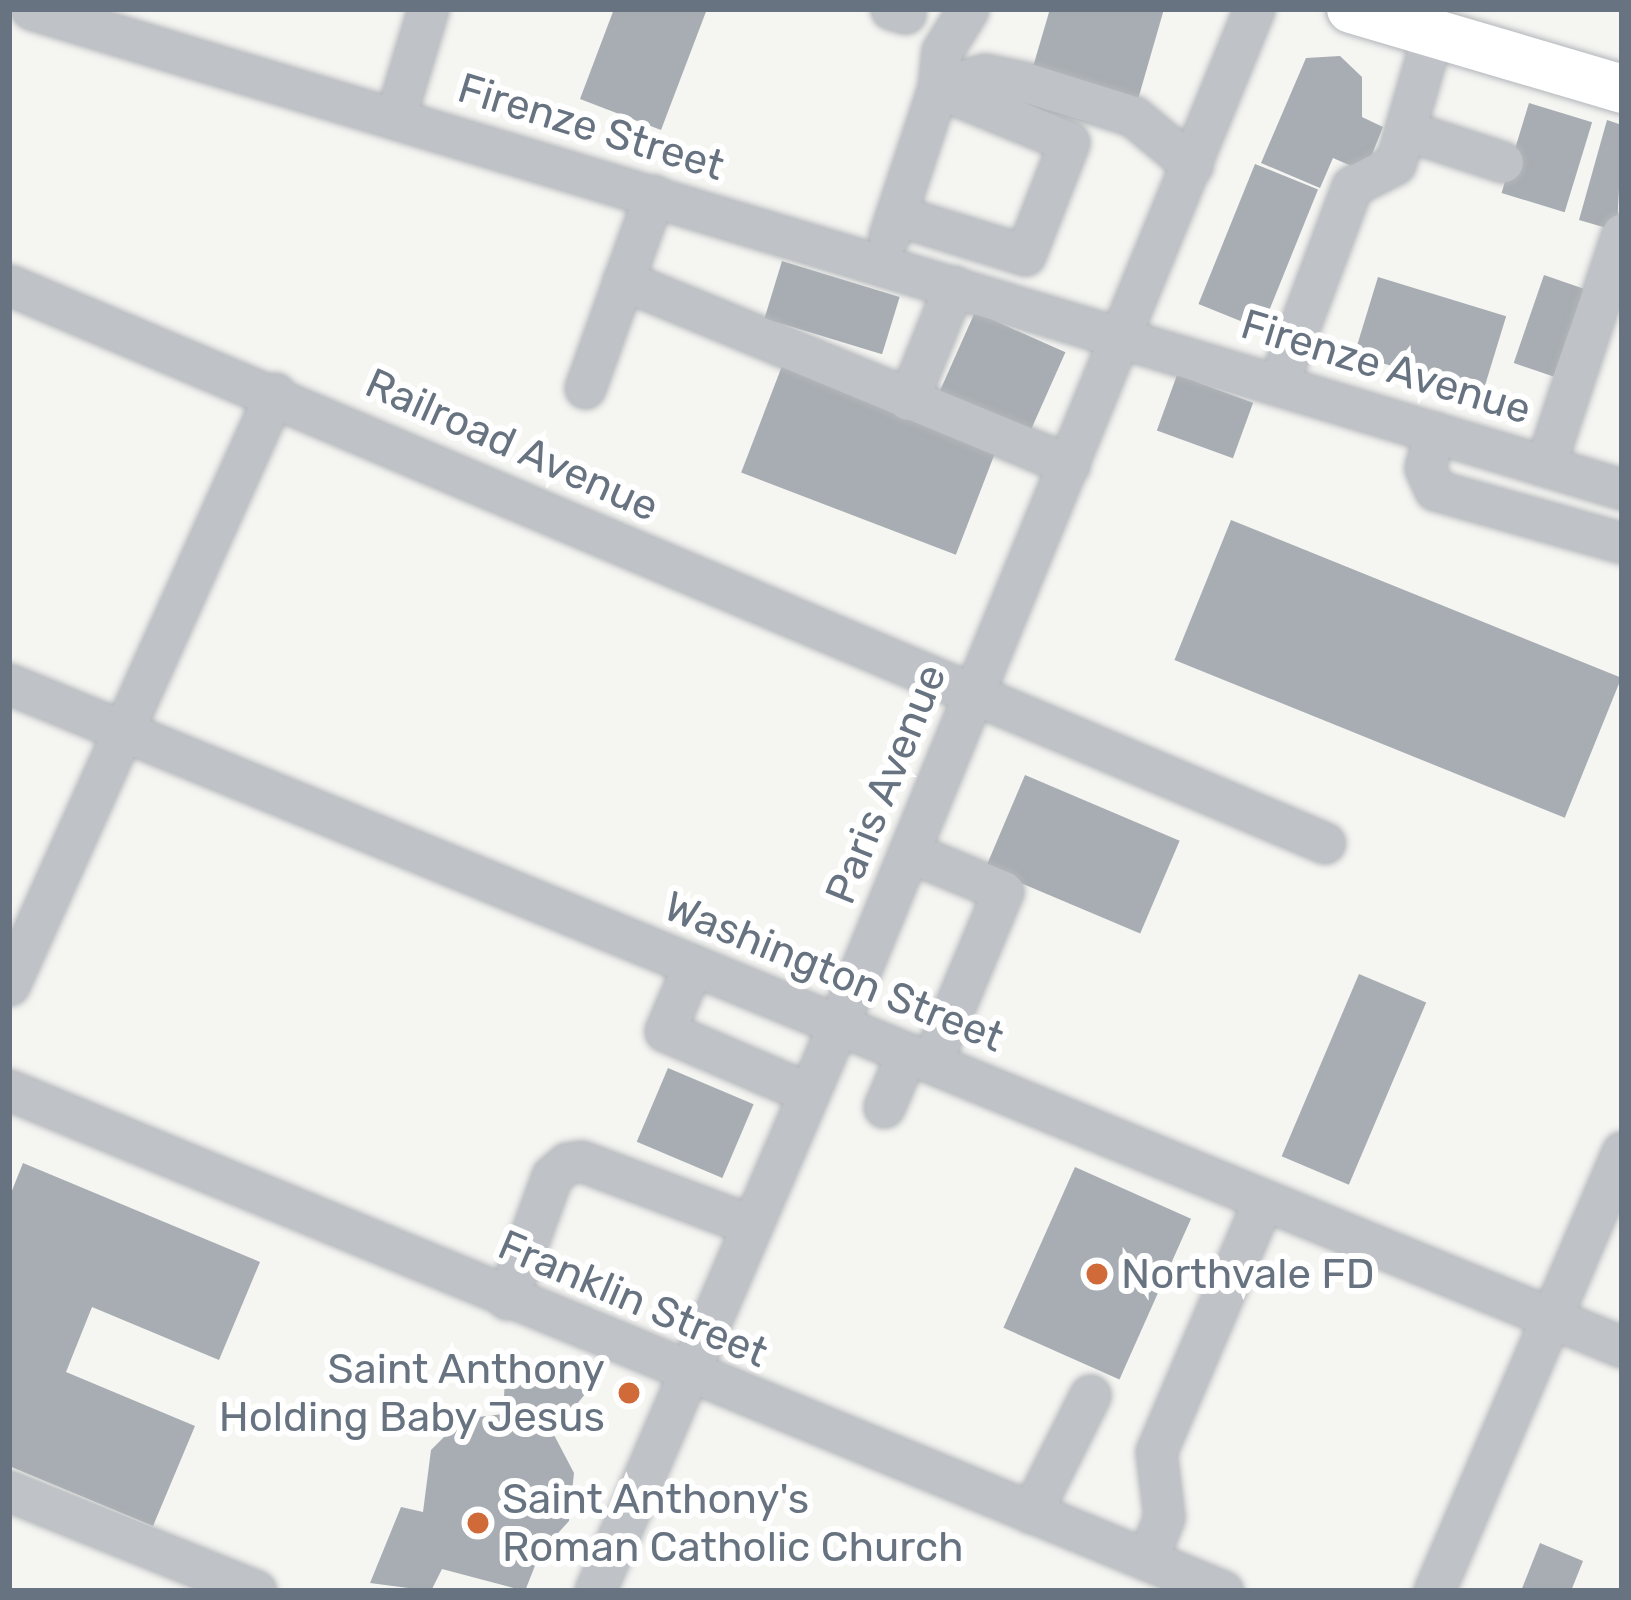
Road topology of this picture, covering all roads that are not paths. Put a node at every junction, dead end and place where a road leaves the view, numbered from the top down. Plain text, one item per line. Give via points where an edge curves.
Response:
1 (32, 9) edge
2 (428, 9) edge
3 (1254, 9) edge
4 (1351, 9) edge
5 (964, 17) edge
6 (1432, 33) junction
7 (986, 74) junction
8 (938, 88) junction
9 (1622, 88) edge
10 (395, 118) junction
11 (1405, 130) junction
12 (1503, 162) dead end
13 (1192, 164) junction
14 (654, 195) junction
15 (896, 215) junction
16 (1622, 233) edge
17 (879, 263) junction
18 (623, 280) junction
19 (9, 285) edge
20 (954, 286) junction
21 (1123, 336) junction
22 (1278, 384) junction
23 (585, 388) dead end
24 (275, 392) junction
25 (908, 400) junction
26 (1436, 432) junction
27 (1069, 465) junction
28 (1545, 466) junction
29 (1622, 489) edge
30 (1622, 543) edge
31 (9, 684) edge
32 (972, 700) junction
33 (118, 731) junction
34 (1325, 844) dead end
35 (910, 851) junction
36 (693, 965) junction
37 (9, 985) edge
38 (838, 1024) junction
39 (919, 1058) junction
40 (9, 1090) edge
41 (808, 1093) junction
42 (884, 1107) dead end
43 (1622, 1152) edge
44 (1263, 1202) junction
45 (751, 1225) junction
46 (508, 1299) junction
47 (1552, 1318) junction
48 (1622, 1347) edge
49 (687, 1374) junction
50 (1090, 1395) dead end
51 (9, 1491) edge
52 (1031, 1514) junction
53 (1147, 1560) junction
54 (256, 1591) edge
55 (595, 1591) edge
56 (1223, 1591) edge
57 (1434, 1591) edge

1 - 10 street, Firenze Street
2 - 10 street
3 - 13 street, Paris Avenue
4 - 6 main road
5 - 7 street
5 - 8 street via 942,51
6 - 9 main road
6 - 11 street
7 - 8 street
7 - 13 street via 1133,116
8 - 15 street
8 - 15 street via 1069,142 1024,255
10 - 14 street, Firenze Street
11 - 12 street
11 - 22 street via 1395,164 1352,186
13 - 21 street, Paris Avenue
14 - 17 street, Firenze Street
14 - 18 street
15 - 17 street
16 - 28 street
17 - 20 street, Firenze Street
18 - 23 street
18 - 25 street
19 - 24 street, Railroad Avenue
20 - 21 street, Firenze Street
20 - 25 street
21 - 22 street, Firenze Avenue
21 - 27 street, Paris Avenue
22 - 26 street, Firenze Avenue
24 - 32 street, Railroad Avenue
24 - 33 street
25 - 27 street
26 - 28 street, Firenze Avenue
26 - 30 street via 1425,468 1435,490
27 - 32 street, Paris Avenue
28 - 29 street, Firenze Avenue
31 - 33 street, Washington Street
32 - 34 street, Railroad Avenue
32 - 35 street, Paris Avenue
33 - 36 street, Washington Street
33 - 37 street
35 - 38 street, Paris Avenue
35 - 39 street via 1003,891
36 - 38 street, Washington Street
36 - 41 street via 665,1031
38 - 39 street, Washington Street
38 - 41 street, Paris Avenue
39 - 42 street
39 - 44 street, Washington Street
40 - 46 street, Franklin Street
41 - 45 street, Paris Avenue
43 - 47 street
44 - 47 street, Washington Street
44 - 53 street via 1156,1452 1164,1517
45 - 46 street via 566,1162 553,1176
45 - 49 street, Paris Avenue
46 - 49 street, Franklin Street
47 - 48 street, Washington Street
47 - 57 street
49 - 52 street, Franklin Street
49 - 55 street, Paris Avenue
50 - 52 street
51 - 54 street
52 - 53 street, Franklin Street
53 - 56 street, Franklin Street

